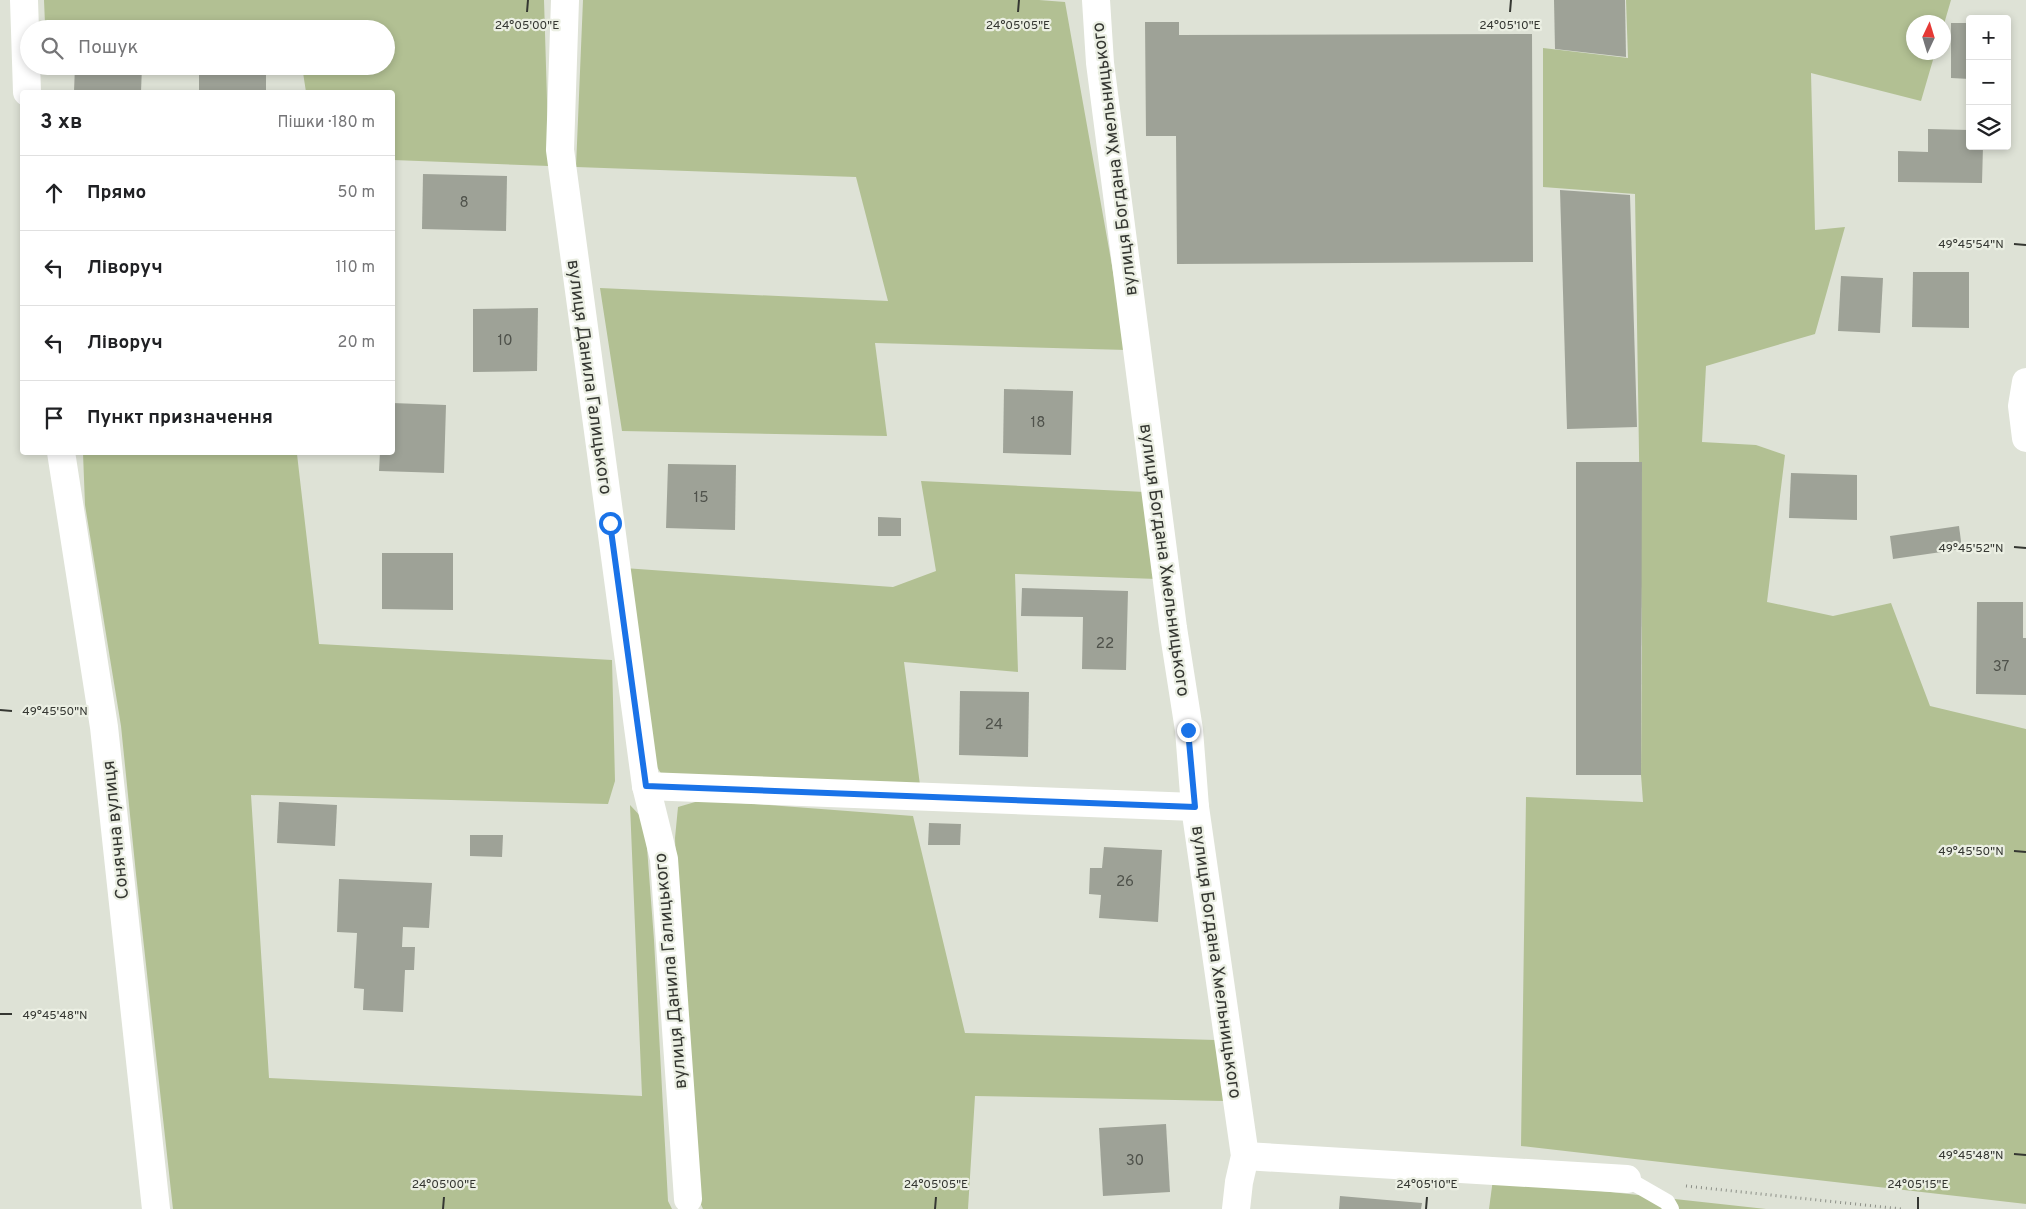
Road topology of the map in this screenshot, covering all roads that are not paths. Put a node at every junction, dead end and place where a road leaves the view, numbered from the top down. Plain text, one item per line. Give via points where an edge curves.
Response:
1 (24, 0) edge
2 (565, 0) edge
3 (1096, 0) edge
4 (25, 20) edge
5 (26, 75) edge
6 (27, 90) edge
7 (2026, 382) edge
8 (2026, 438) edge
9 (61, 455) edge
10 (646, 786) junction
11 (1195, 807) junction
12 (1245, 1156) junction
13 (1627, 1179) joint
14 (688, 1199) dead end
15 (156, 1209) edge
16 (1236, 1209) edge
17 (1671, 1209) edge

1 - 4 street
2 - 10 street, вулиця Данила Галицького via 560,150
3 - 11 street, вулиця Богдана Хмельницького via 1100,63 1188,730
5 - 6 street
7 - 8 street via 2022,406
9 - 15 street, Сонячна вулиця via 104,727
10 - 11 street
10 - 14 street, вулиця Данила Галицького via 664,859
11 - 12 street, вулиця Богдана Хмельницького
12 - 13 street
12 - 16 street, вулиця Богдана Хмельницького
13 - 17 lane via 1667,1202

